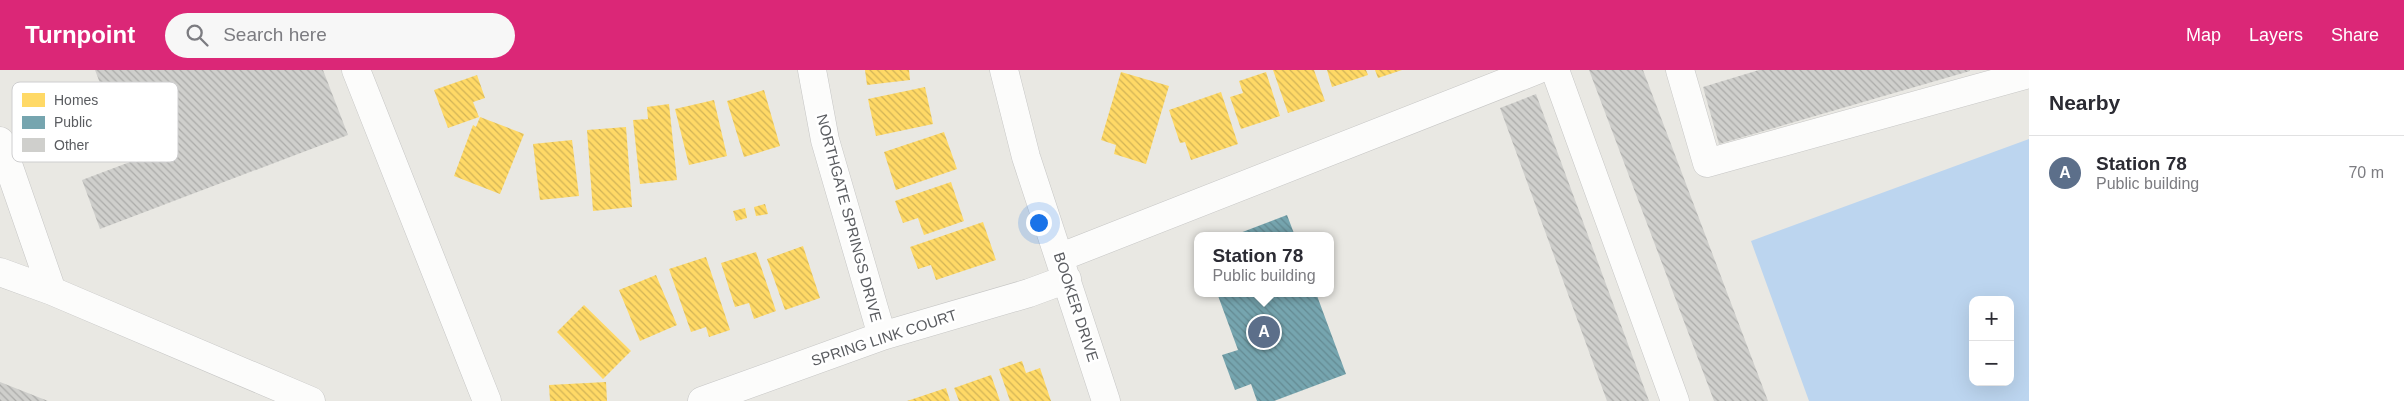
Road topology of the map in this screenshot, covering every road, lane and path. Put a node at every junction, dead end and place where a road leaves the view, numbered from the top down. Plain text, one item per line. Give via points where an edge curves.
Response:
1 (356, 70) edge
2 (812, 70) edge
3 (1004, 70) edge
4 (1536, 70) edge
5 (1555, 70) edge
6 (1680, 70) edge
7 (2029, 74) edge
8 (0, 141) edge
9 (1064, 268) junction
10 (0, 272) edge
11 (52, 291) junction
12 (882, 336) junction
13 (311, 401) edge
14 (487, 401) edge
15 (702, 401) edge
16 (1106, 401) edge
17 (1675, 401) edge

1 - 14 street
2 - 12 street, NORTHGATE SPRINGS DRIVE via 825,140
3 - 9 street, BOOKER DRIVE via 1026,157
4 - 9 street, SPRING LINK COURT
5 - 17 street
6 - 7 street via 1707,163
8 - 11 street
9 - 12 street, SPRING LINK COURT via 1029,293
9 - 16 street, BOOKER DRIVE
10 - 11 street
11 - 13 street
12 - 15 street, SPRING LINK COURT

